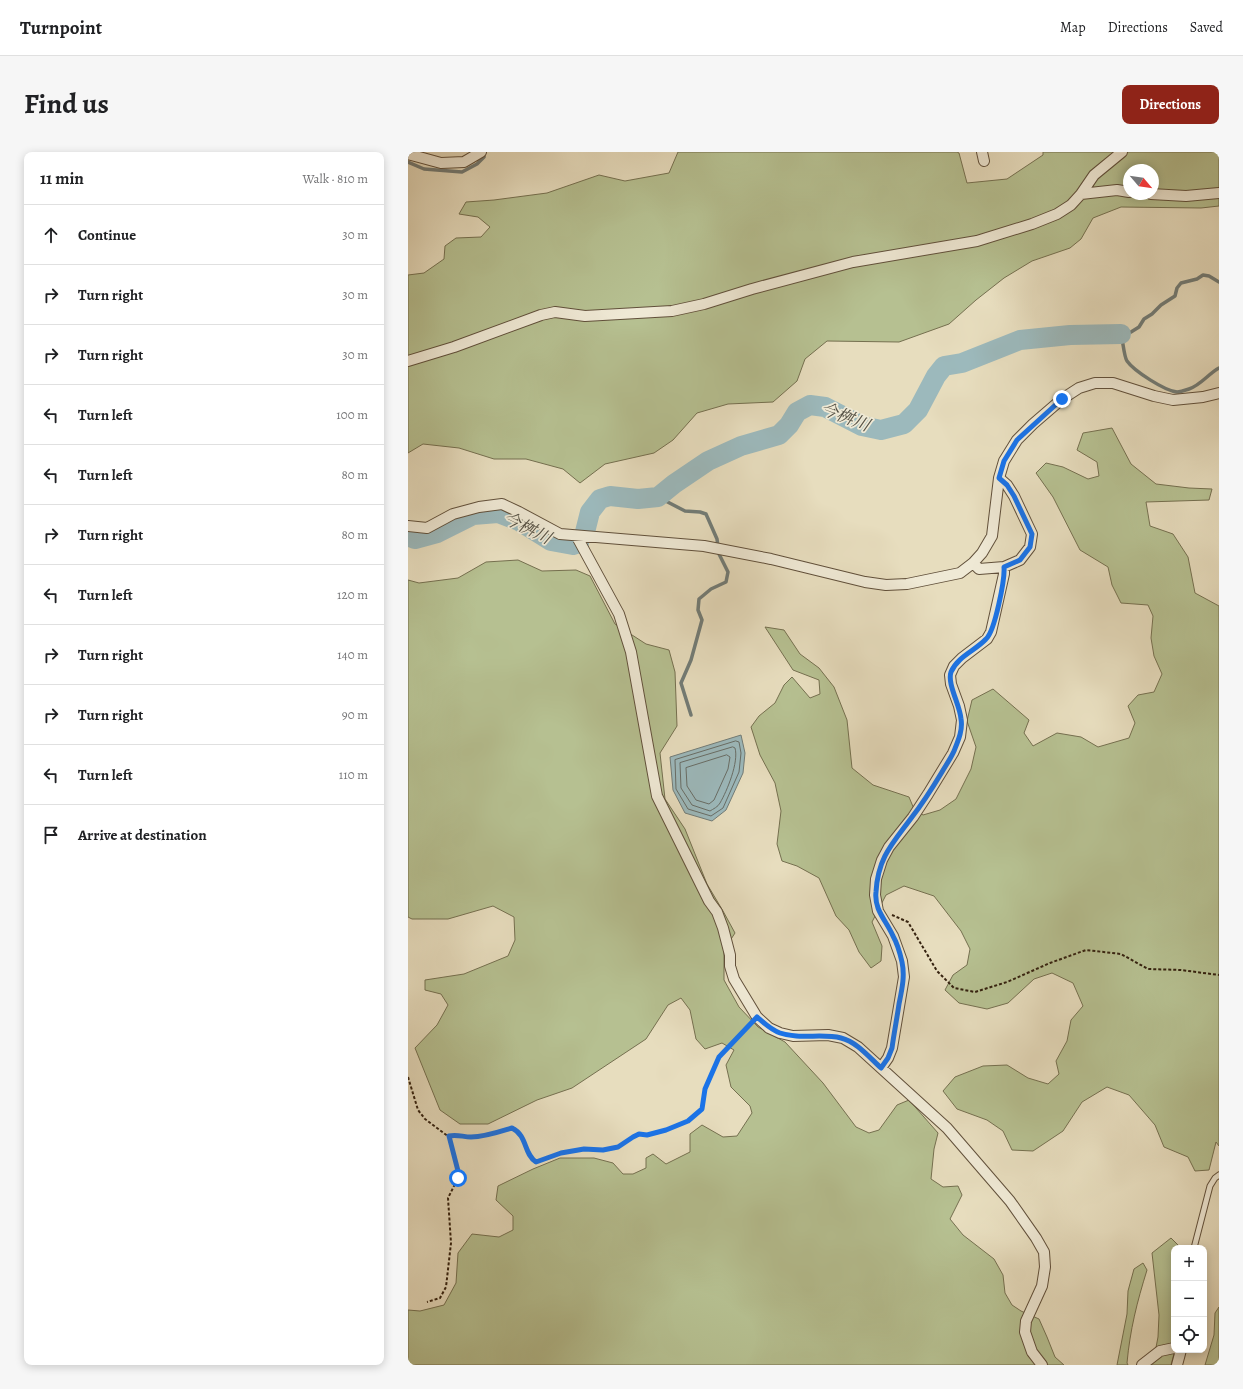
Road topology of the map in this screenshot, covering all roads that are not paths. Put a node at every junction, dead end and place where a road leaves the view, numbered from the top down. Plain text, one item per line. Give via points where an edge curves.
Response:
1 (481, 152) edge
2 (1122, 152) edge
3 (408, 154) edge
4 (1123, 191) edge
5 (1219, 193) edge
6 (1081, 194) junction
7 (1159, 194) edge
8 (408, 361) edge
9 (1219, 393) edge
10 (999, 478) junction
11 (408, 526) edge
12 (577, 537) junction
13 (973, 563) junction
14 (1004, 567) junction
15 (881, 1068) junction
16 (1219, 1174) edge
17 (1195, 1245) edge
18 (1171, 1349) edge
19 (1180, 1353) edge
20 (1042, 1365) edge
21 (1142, 1365) edge
22 (1177, 1365) edge

1 - 3 street via 464,162 441,163
2 - 6 street via 1094,175
4 - 6 street
5 - 7 street via 1186,196
6 - 8 street via 1071,205 1057,214 978,241 853,262 672,311 585,316 555,312
9 - 10 street via 1173,400 1113,383 1095,383 1079,388 1062,399 1017,440 1004,461
10 - 13 street via 992,536
10 - 14 street via 1014,496 1032,534 1030,547 1020,560
11 - 12 street via 427,528 453,514 502,504 560,534
12 - 13 street via 704,546 886,585 907,584 960,573
12 - 15 street via 622,622 631,652 658,796 708,901 717,912 730,955 734,979 757,1017 769,1028 794,1036 828,1035 843,1038 858,1047
13 - 14 street via 980,569
14 - 15 street via 991,632 954,666 950,675 962,720 960,737 954,753 889,847 876,879 878,911 893,936 902,961 904,977 892,1048
15 - 20 street via 947,1128 974,1158 1010,1201 1044,1252 1042,1286 1026,1321 1025,1332 1032,1352
16 - 17 lane via 1210,1186
18 - 21 street via 1160,1351
19 - 22 street

